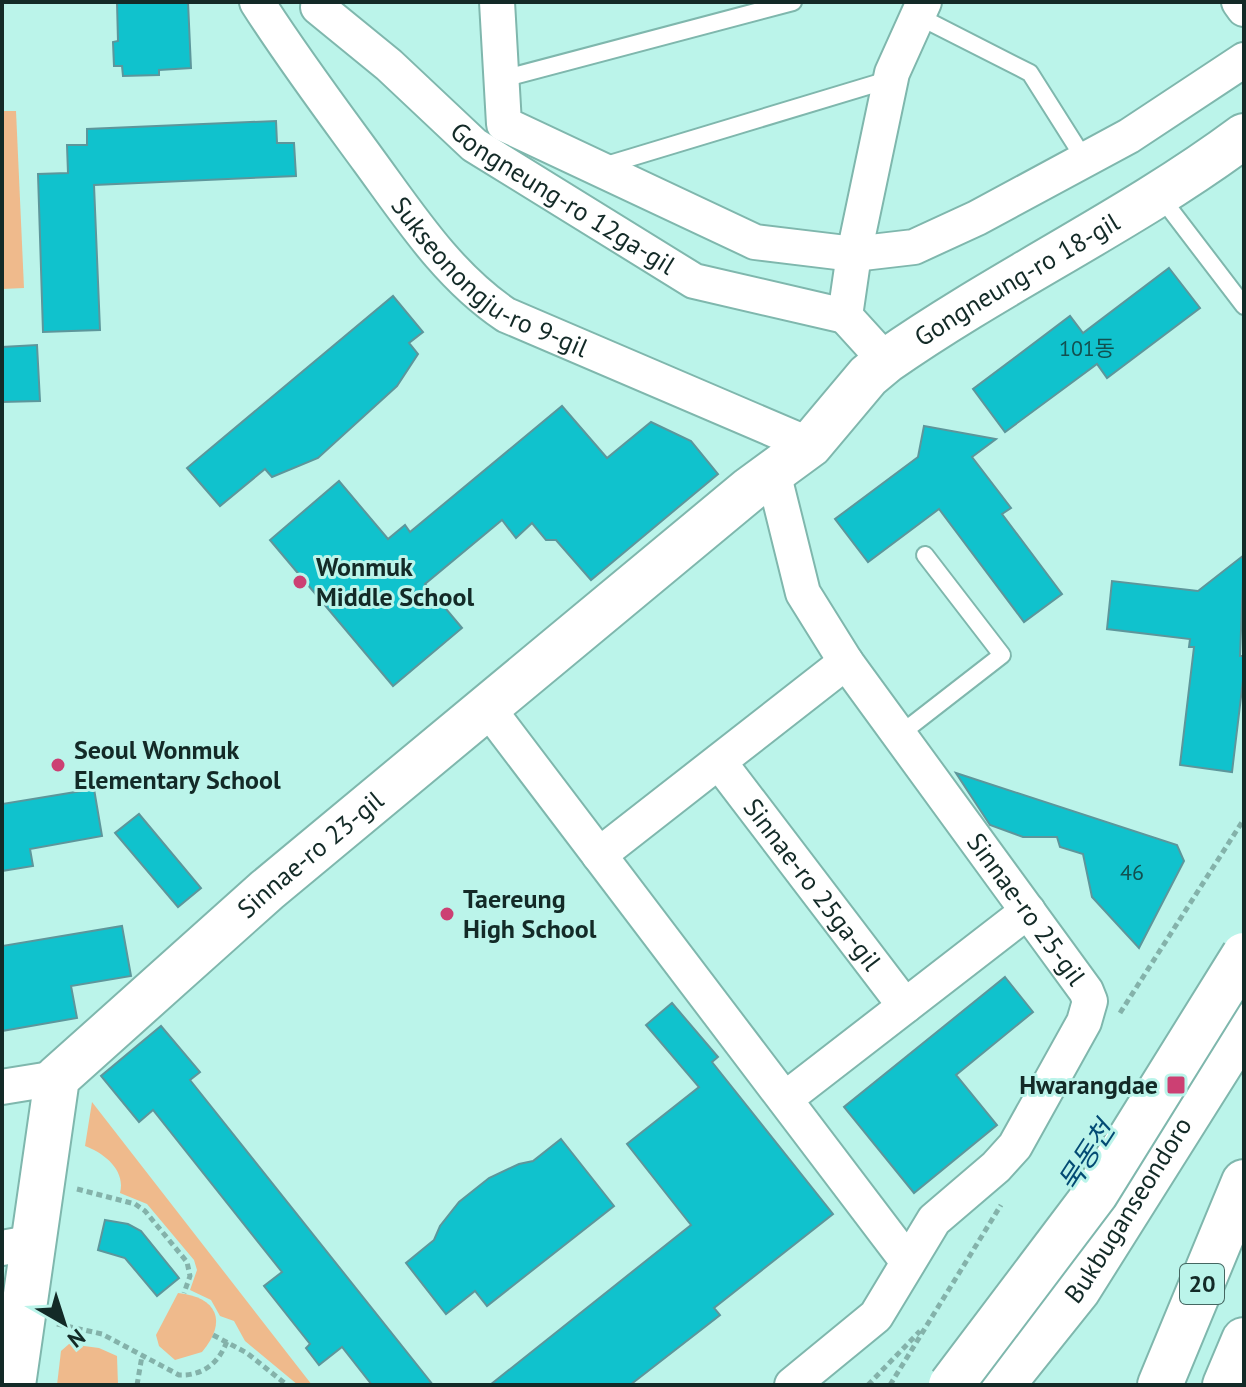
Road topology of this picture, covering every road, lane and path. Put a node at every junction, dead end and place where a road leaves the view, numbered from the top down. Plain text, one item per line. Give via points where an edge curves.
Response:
1 (257, 2) edge
2 (497, 2) edge
3 (793, 2) edge
4 (1239, 2) edge
5 (321, 4) edge
6 (921, 9) edge
7 (1244, 9) edge
8 (1244, 60) edge
9 (502, 79) junction
10 (893, 79) junction
11 (1244, 136) edge
12 (1085, 160) junction
13 (599, 168) junction
14 (1159, 195) junction
15 (854, 254) junction
16 (1244, 306) edge
17 (845, 316) junction
18 (886, 361) junction
19 (810, 445) junction
20 (773, 472) junction
21 (925, 555) dead end
22 (846, 662) junction
23 (486, 706) junction
24 (899, 735) junction
25 (719, 762) junction
26 (599, 855) junction
27 (1028, 911) junction
28 (1244, 955) edge
29 (905, 1006) junction
30 (1244, 1026) edge
31 (57, 1078) junction
32 (2, 1087) edge
33 (785, 1099) junction
34 (1244, 1182) edge
35 (76, 1189) dead end
36 (18, 1245) edge
37 (908, 1262) junction
38 (184, 1293) dead end
39 (57, 1324) dead end
40 (926, 1325) dead end
41 (213, 1335) dead end
42 (1244, 1340) edge
43 (227, 1341) junction
44 (142, 1356) junction
45 (13, 1385) edge
46 (137, 1385) edge
47 (287, 1385) edge
48 (792, 1385) edge
49 (868, 1385) edge
50 (951, 1385) edge
51 (1002, 1385) edge
52 (1160, 1385) edge
53 (1225, 1385) edge

1 - 19 street, Sukseonongju-ro 9-gil via 404,210 480,298 506,315
2 - 9 street, Gongneung-ro 12ga-gil
3 - 9 lane
4 - 7 street
5 - 17 street, Gongneung-ro 12ga-gil via 474,145 694,281
6 - 10 street
6 - 12 lane via 1030,73
8 - 12 street, Gongneung-ro 12ga-gil
9 - 13 street, Gongneung-ro 12ga-gil via 504,124
10 - 13 lane, Gongneung-ro 12ga-gil
10 - 15 street
11 - 14 main road, Gongneung-ro 18-gil
12 - 15 street, Gongneung-ro 12ga-gil via 930,241
13 - 15 street, Gongneung-ro 12ga-gil via 755,242
14 - 16 lane
14 - 18 main road, Gongneung-ro 18-gil via 1049,257
15 - 17 street
17 - 18 street
18 - 19 main road, Gongneung-ro 18-gil
19 - 20 main road, Sinnae-ro 23-gil
20 - 22 street, Sinnae-ro 25-gil via 803,593
20 - 23 main road, Sinnae-ro 23-gil
21 - 24 lane via 1002,655
22 - 24 street, Sinnae-ro 25-gil
22 - 25 street
23 - 26 street
23 - 31 main road, Sinnae-ro 23-gil via 267,890
24 - 27 street, Sinnae-ro 25-gil
25 - 26 street
25 - 29 street, Sinnae-ro 25ga-gil
26 - 33 street
27 - 29 street
27 - 37 street, Sinnae-ro 25-gil via 1086,991 1088,1012 1015,1146 934,1220
28 - 50 main road, Bukbuganseondoro, bridge via 1096,1193
29 - 33 street
30 - 51 main road, Bukbuganseondoro via 1078,1290
31 - 32 street
31 - 36 main road
33 - 37 street
34 - 52 main road, 20
35 - 38 path via 145,1211 187,1262 190,1276
36 - 45 main road
37 - 48 street, Sinnae-ro 25-gil via 869,1322
39 - 44 path via 102,1334
40 - 49 path
41 - 43 path
42 - 53 main road
43 - 44 path via 217,1360 191,1375 171,1373
43 - 47 path
44 - 46 path

